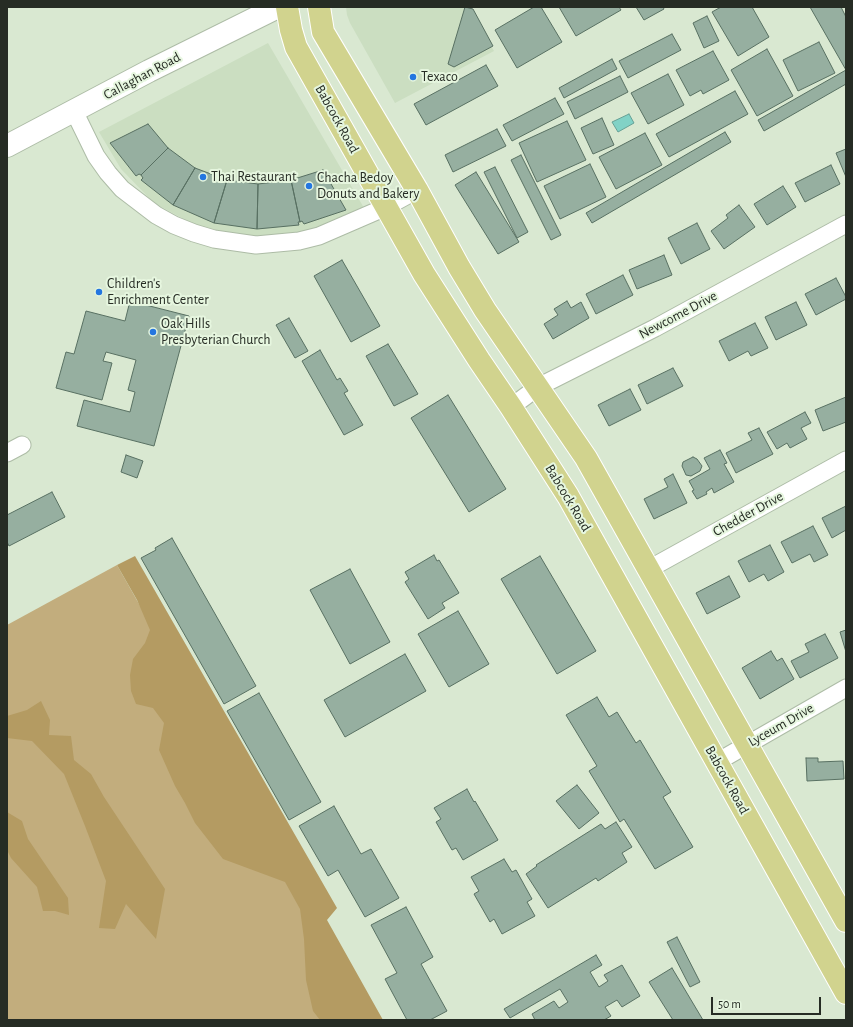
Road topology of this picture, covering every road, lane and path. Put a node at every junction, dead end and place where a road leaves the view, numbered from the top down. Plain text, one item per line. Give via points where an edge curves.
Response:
1 (278, 7) edge
2 (287, 7) edge
3 (319, 7) edge
4 (74, 112) junction
5 (7, 146) edge
6 (417, 190) junction
7 (386, 207) junction
8 (846, 224) edge
9 (538, 388) junction
10 (511, 407) junction
11 (22, 445) dead end
12 (7, 453) edge
13 (846, 460) edge
14 (649, 569) junction
15 (846, 688) edge
16 (747, 744) junction
17 (717, 762) junction
18 (846, 921) edge
19 (846, 993) edge

1 - 4 main road, Callaghan Road via 149,71
2 - 7 main road, Babcock Road via 296,47
3 - 6 main road via 323,32
4 - 5 main road, Callaghan Road
4 - 7 street via 96,156 122,189 156,215 201,235 256,245 299,241 320,236
6 - 7 street
6 - 9 main road via 485,310
7 - 10 main road, Babcock Road via 430,283
8 - 9 street, Newcome Drive via 655,328
9 - 10 street, Newcome Drive
9 - 14 main road via 586,458
10 - 17 main road, Babcock Road via 568,496
11 - 12 street
13 - 14 street, Chedder Drive
14 - 16 main road
15 - 16 street, Lyceum Drive
16 - 17 street, Lyceum Drive
16 - 18 main road
17 - 19 main road, Babcock Road

